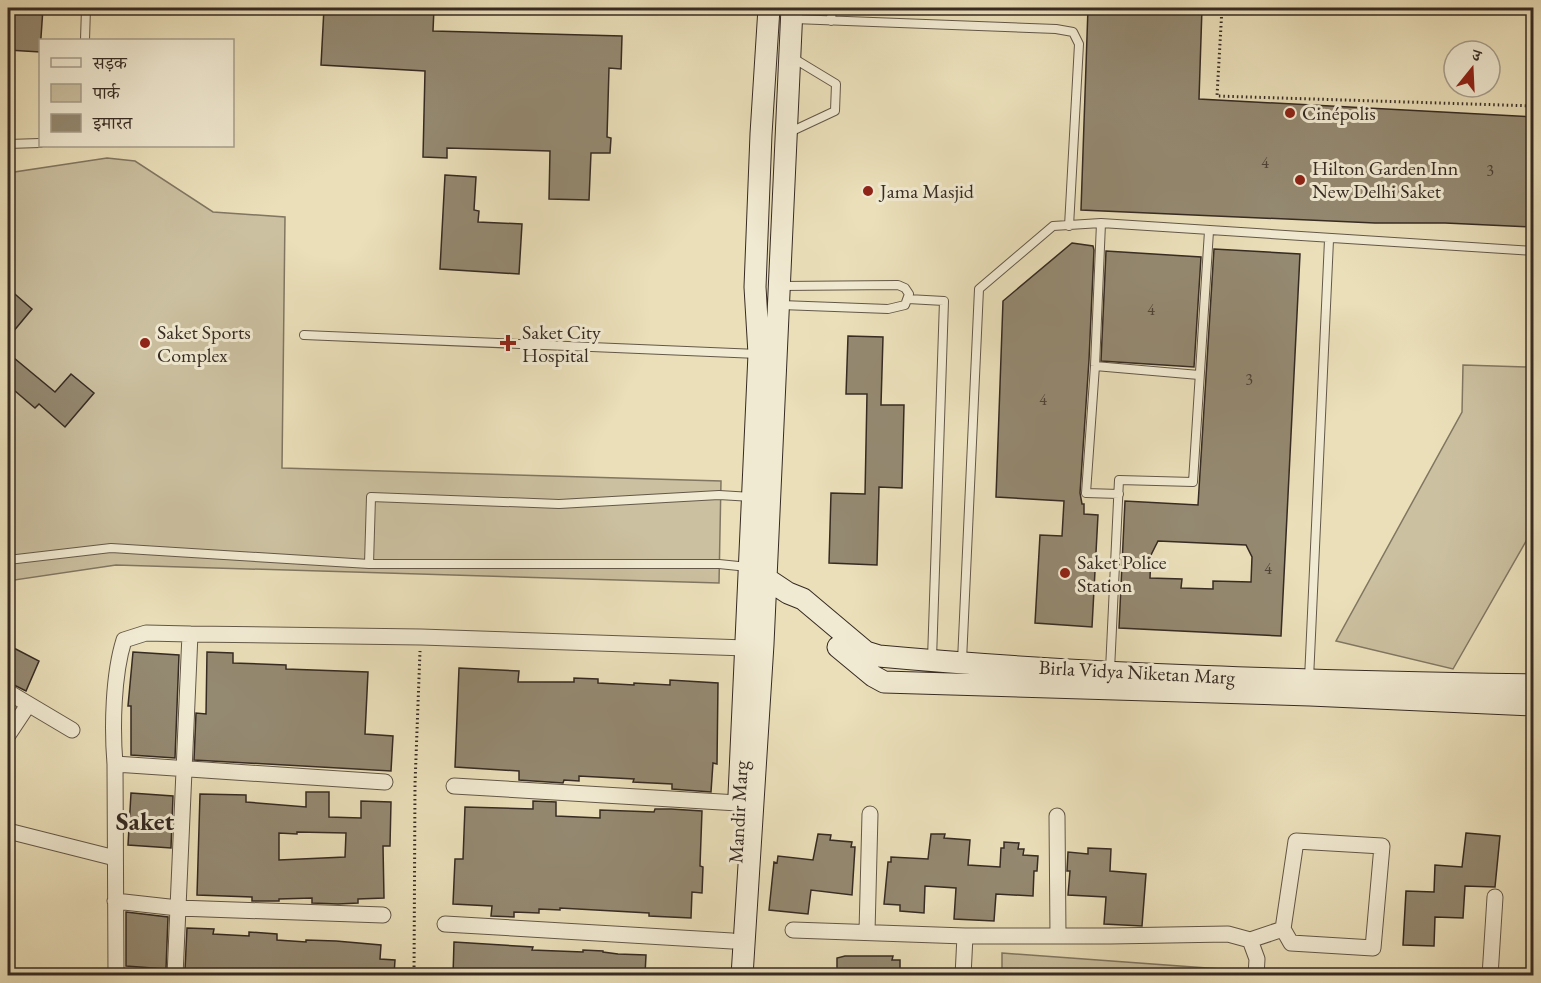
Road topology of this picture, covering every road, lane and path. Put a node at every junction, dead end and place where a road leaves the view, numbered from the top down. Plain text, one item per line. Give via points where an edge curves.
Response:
1 (86, 8) edge
2 (769, 8) edge
3 (832, 8) edge
4 (1222, 8) edge
5 (792, 13) edge
6 (831, 21) junction
7 (85, 39) edge
8 (789, 56) junction
9 (1533, 106) edge
10 (786, 135) junction
11 (39, 143) edge
12 (8, 144) edge
13 (1101, 223) junction
14 (1069, 226) junction
15 (1209, 231) junction
16 (1329, 240) junction
17 (1533, 251) edge
18 (755, 287) junction
19 (779, 296) junction
20 (908, 299) junction
21 (304, 335) dead end
22 (759, 354) junction
23 (1095, 366) junction
24 (1199, 375) junction
25 (1119, 494) junction
26 (753, 497) junction
27 (8, 560) edge
28 (369, 564) junction
29 (758, 573) junction
30 (788, 593) junction
31 (190, 634) junction
32 (421, 637) junction
33 (754, 648) junction
34 (932, 661) junction
35 (962, 661) junction
36 (1110, 681) junction
37 (1533, 686) edge
38 (1310, 688) junction
39 (8, 692) edge
40 (28, 705) junction
41 (1533, 705) edge
42 (72, 730) dead end
43 (8, 735) edge
44 (116, 764) junction
45 (184, 769) junction
46 (385, 782) dead end
47 (454, 786) dead end
48 (738, 803) junction
49 (870, 814) dead end
50 (1057, 816) dead end
51 (8, 831) edge
52 (115, 858) junction
53 (1495, 897) dead end
54 (115, 901) junction
55 (178, 908) junction
56 (383, 915) dead end
57 (445, 924) dead end
58 (1283, 929) junction
59 (793, 930) dead end
60 (867, 932) junction
61 (965, 936) junction
62 (1058, 936) junction
63 (1250, 940) junction
64 (732, 941) junction
65 (116, 975) edge
66 (175, 975) edge
67 (414, 975) edge
68 (730, 975) edge
69 (742, 975) edge
70 (963, 975) edge
71 (1256, 975) edge
72 (1490, 975) edge

1 - 7 lane
2 - 18 main road
3 - 6 lane
4 - 9 path via 1217,96
5 - 6 lane
5 - 8 main road
6 - 14 lane via 1073,32 1079,44
8 - 10 main road
8 - 10 lane via 836,84 835,111
10 - 19 main road
11 - 12 lane
13 - 14 lane
13 - 15 lane
13 - 23 lane
14 - 35 lane via 1053,226 979,289
15 - 16 lane
15 - 24 lane
16 - 17 lane
16 - 38 lane
18 - 19 main road
18 - 22 main road
19 - 20 lane via 888,309 905,305
19 - 20 lane via 788,285 898,285 905,288
19 - 29 main road
20 - 34 lane via 944,301
21 - 22 lane
22 - 26 main road
23 - 24 lane
23 - 25 lane via 1086,493
24 - 25 lane via 1193,482 1119,480
25 - 36 lane
26 - 28 lane via 720,495 559,504 371,496
26 - 29 main road
27 - 28 lane via 111,548
28 - 29 lane via 719,564
29 - 30 main road, Birla Vidya Niketan Marg
29 - 33 main road
30 - 34 main road, Birla Vidya Niketan Marg via 803,599 866,652
30 - 36 main road via 793,610 884,682
31 - 32 street
31 - 44 street via 146,633 124,640 118,659 113,742
31 - 45 street
32 - 33 street
32 - 67 path
33 - 48 main road, Mandir Marg
33 - 69 main road, Mandir Marg
34 - 35 main road, Birla Vidya Niketan Marg
35 - 36 main road, Birla Vidya Niketan Marg
36 - 38 main road
37 - 38 main road
38 - 41 main road
39 - 40 street
40 - 42 street
40 - 43 street
44 - 45 street
44 - 52 street
45 - 46 street
45 - 55 street
47 - 48 street
48 - 64 main road, Mandir Marg
49 - 60 street
50 - 62 street
51 - 52 street
52 - 54 street
53 - 72 street
54 - 55 street
54 - 65 street
55 - 56 street
55 - 66 street
57 - 64 street
58 - 58 street via 1291,943 1373,948 1382,846 1296,841
58 - 63 street
59 - 60 street
60 - 61 street
61 - 62 street
61 - 70 street
62 - 63 street via 1228,934
63 - 71 street via 1257,959
64 - 68 main road, Mandir Marg

